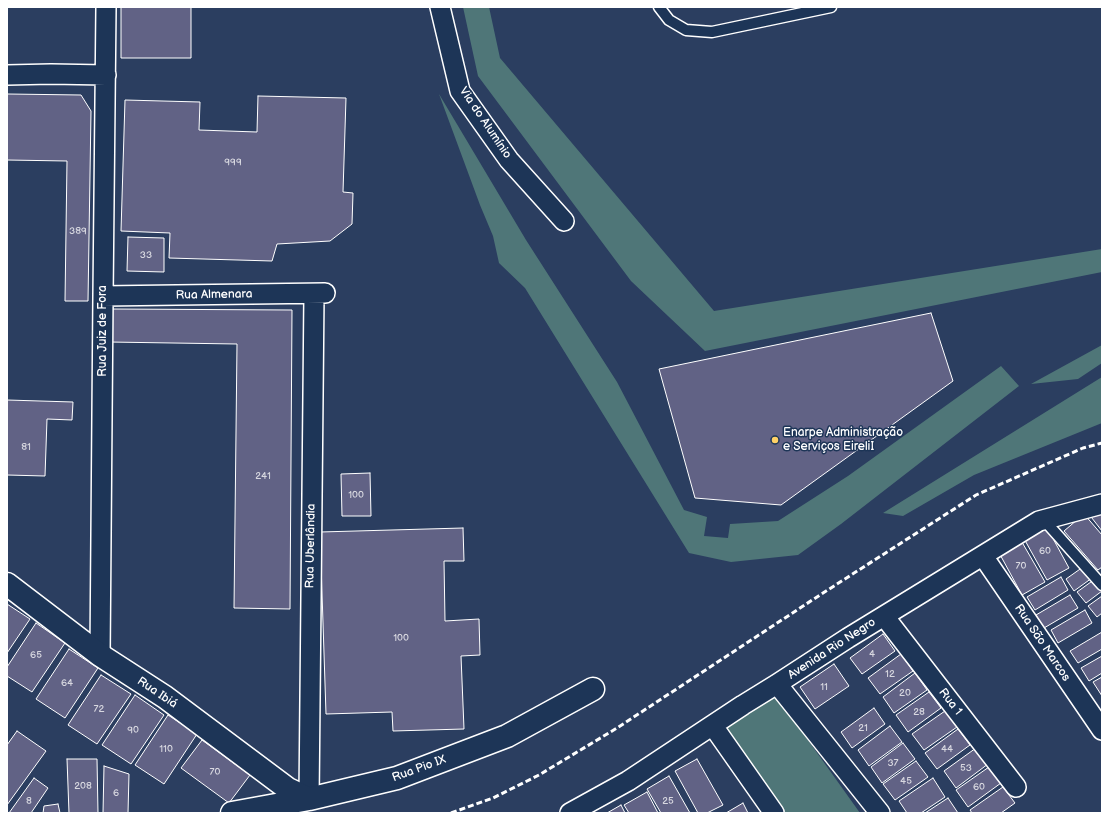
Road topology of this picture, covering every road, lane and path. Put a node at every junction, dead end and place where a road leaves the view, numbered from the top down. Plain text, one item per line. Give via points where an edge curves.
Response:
1 (106, 7) edge
2 (440, 7) edge
3 (659, 7) edge
4 (831, 7) edge
5 (7, 75) edge
6 (106, 75) junction
7 (564, 221) dead end
8 (319, 293) joint
9 (103, 296) junction
10 (1102, 504) edge
11 (1044, 520) junction
12 (983, 556) junction
13 (7, 584) edge
14 (1102, 585) edge
15 (884, 616) junction
16 (100, 655) junction
17 (777, 684) junction
18 (593, 689) dead end
19 (713, 726) junction
20 (1102, 730) edge
21 (1016, 787) dead end
22 (309, 799) junction
23 (232, 813) edge
24 (570, 813) edge
25 (774, 813) edge
26 (880, 813) edge

1 - 6 street, Rua Juiz de Fora
2 - 7 street, Via do Alumínio via 460,91 509,160
3 - 4 lane via 669,20 686,30 712,32
5 - 6 street
6 - 9 street, Rua Juiz de Fora
8 - 9 street, Rua Almenara
8 - 22 street, Rua Uberlândia
9 - 16 street, Rua Juiz de Fora
10 - 11 street, Avenida Rio Negro
11 - 12 street, Avenida Rio Negro
11 - 14 lane
12 - 15 street, Avenida Rio Negro
12 - 20 street, Rua São Marcos
13 - 16 street, Rua Ibiá
15 - 17 street, Avenida Rio Negro
15 - 21 street, Rua 1
16 - 22 street, Rua Ibiá via 165,697 288,789
17 - 19 street, Avenida Rio Negro
17 - 26 street
18 - 22 street, Rua Pio IX via 507,736 397,778
19 - 24 street, Avenida Rio Negro via 628,781
19 - 25 street
22 - 23 street, Rua Pio IX

